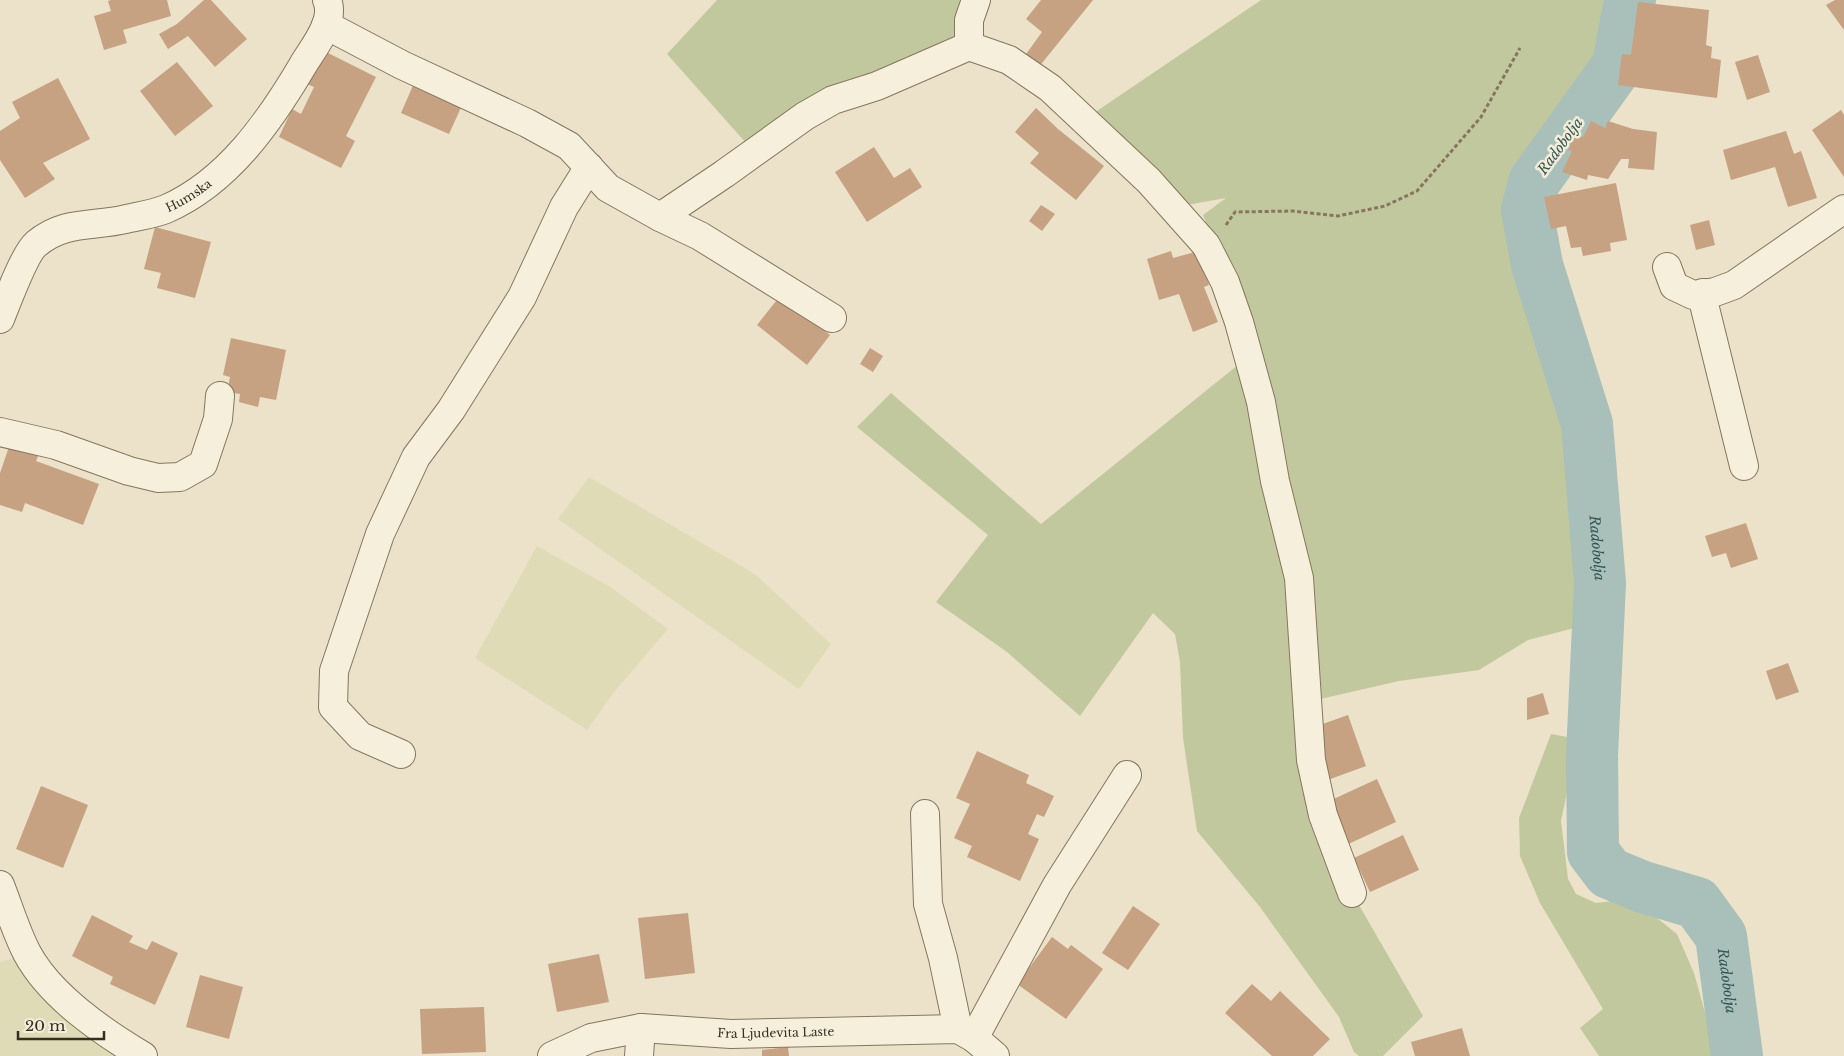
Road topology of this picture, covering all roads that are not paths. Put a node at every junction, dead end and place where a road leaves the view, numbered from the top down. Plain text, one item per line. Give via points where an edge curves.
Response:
1 (976, 0) edge
2 (326, 13) edge
3 (969, 46) junction
4 (589, 167) junction
5 (1844, 208) edge
6 (660, 217) junction
7 (1667, 267) dead end
8 (1703, 293) junction
9 (832, 318) dead end
10 (0, 319) edge
11 (220, 396) dead end
12 (0, 432) edge
13 (1744, 466) dead end
14 (401, 754) dead end
15 (1127, 775) dead end
16 (925, 814) dead end
17 (0, 885) edge
18 (1352, 893) dead end
19 (641, 1028) junction
20 (966, 1033) junction
21 (142, 1056) edge
22 (552, 1056) edge
23 (639, 1056) edge
24 (995, 1056) edge

1 - 3 street via 969,20
2 - 4 street via 402,65 528,123 569,146
2 - 10 street, Humska via 279,106 233,161 196,192 166,209 124,220 57,229 34,245
3 - 6 street via 819,108
3 - 18 street via 1009,60 1050,88 1149,181 1208,250 1225,282 1261,402 1275,481 1299,578 1311,760 1323,815
4 - 6 street via 608,188
4 - 14 street via 564,207 522,297 451,410 416,456 380,534 334,672 333,706 360,736
5 - 8 street via 1734,285
6 - 9 street via 700,236
7 - 8 street via 1674,286 1692,294
8 - 13 street
11 - 12 street via 218,419 203,464 180,477 158,478 129,471 56,445
15 - 20 street
16 - 20 street via 928,904
17 - 21 street via 28,954 57,993 106,1034
19 - 20 street, Fra Ljudevita Laste via 731,1034
19 - 22 street, Fra Ljudevita Laste via 591,1038
19 - 23 street
20 - 24 street

